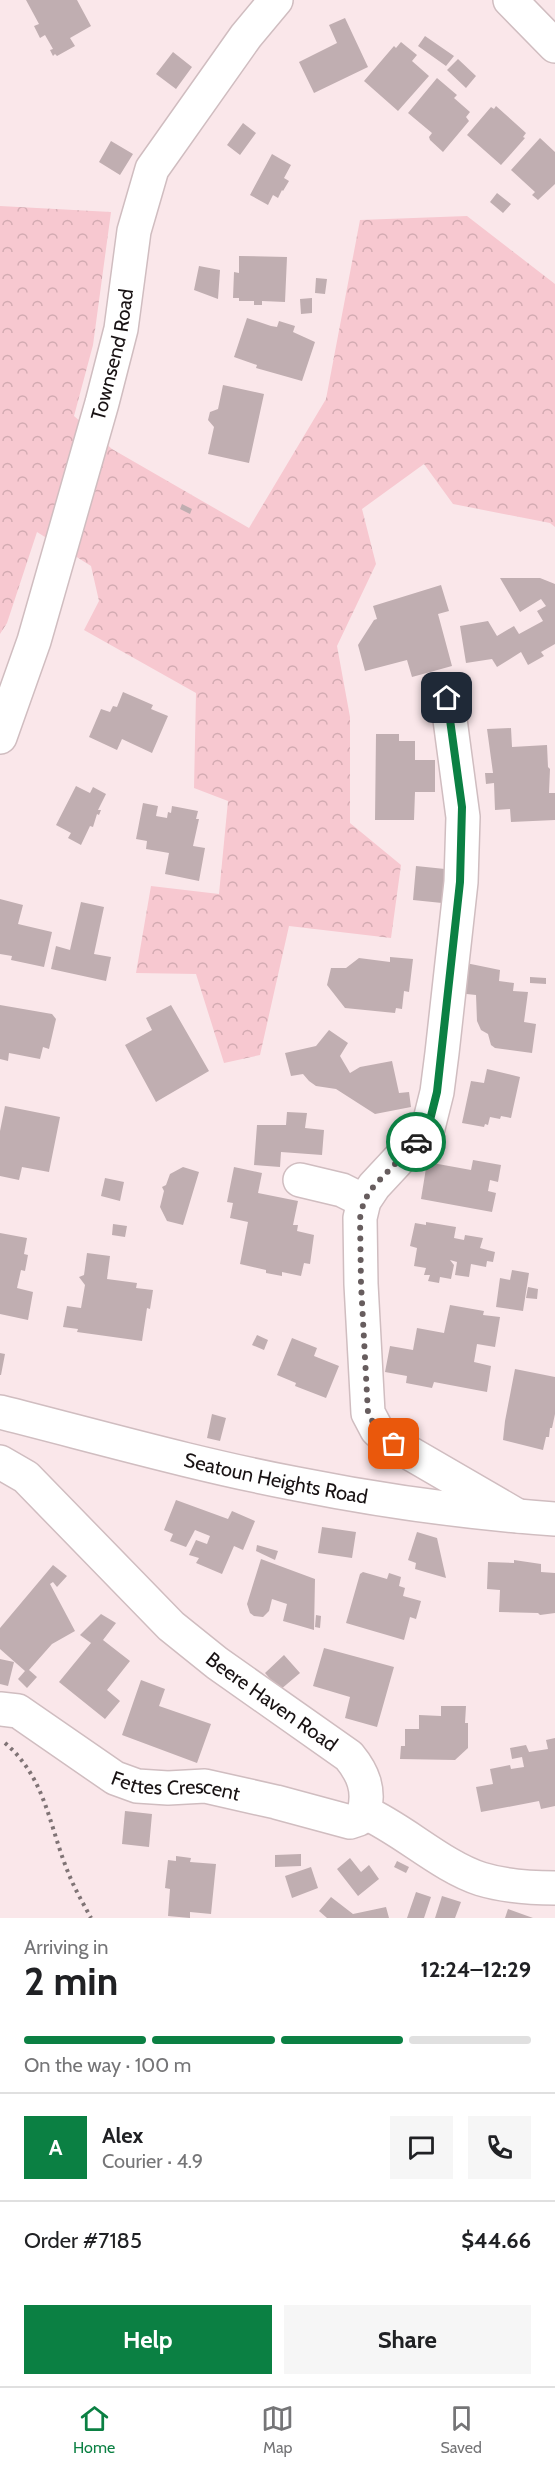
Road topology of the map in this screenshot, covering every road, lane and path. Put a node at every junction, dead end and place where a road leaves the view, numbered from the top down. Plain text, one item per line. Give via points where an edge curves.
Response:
1 (276, 0) edge
2 (510, 0) edge
3 (555, 46) edge
4 (8, 689) edge
5 (447, 698) dead end
6 (0, 738) edge
7 (300, 1180) dead end
8 (364, 1201) junction
9 (0, 1412) edge
10 (0, 1462) edge
11 (518, 1516) junction
12 (555, 1519) edge
13 (0, 1709) edge
14 (0, 1739) edge
15 (364, 1812) junction
16 (555, 1888) edge
17 (91, 1918) edge

1 - 4 street, Townsend Road via 152,169 134,231 121,329 102,403 34,641
2 - 3 street
4 - 6 street, Townsend Road
5 - 8 street via 463,817 460,882 437,1092 428,1128
7 - 8 street via 342,1190
8 - 11 street via 360,1218 361,1284 368,1413 377,1430 394,1444
9 - 11 street, Seatoun Heights Road via 298,1485
10 - 15 street, Beere Haven Road via 26,1477 171,1626 349,1756 359,1768 367,1791
11 - 12 street, Seatoun Heights Road
13 - 15 street, Fettes Crescent via 18,1711 115,1778 137,1786 205,1786 350,1822
14 - 17 path via 27,1767 43,1793 68,1872
15 - 16 street via 480,1878

